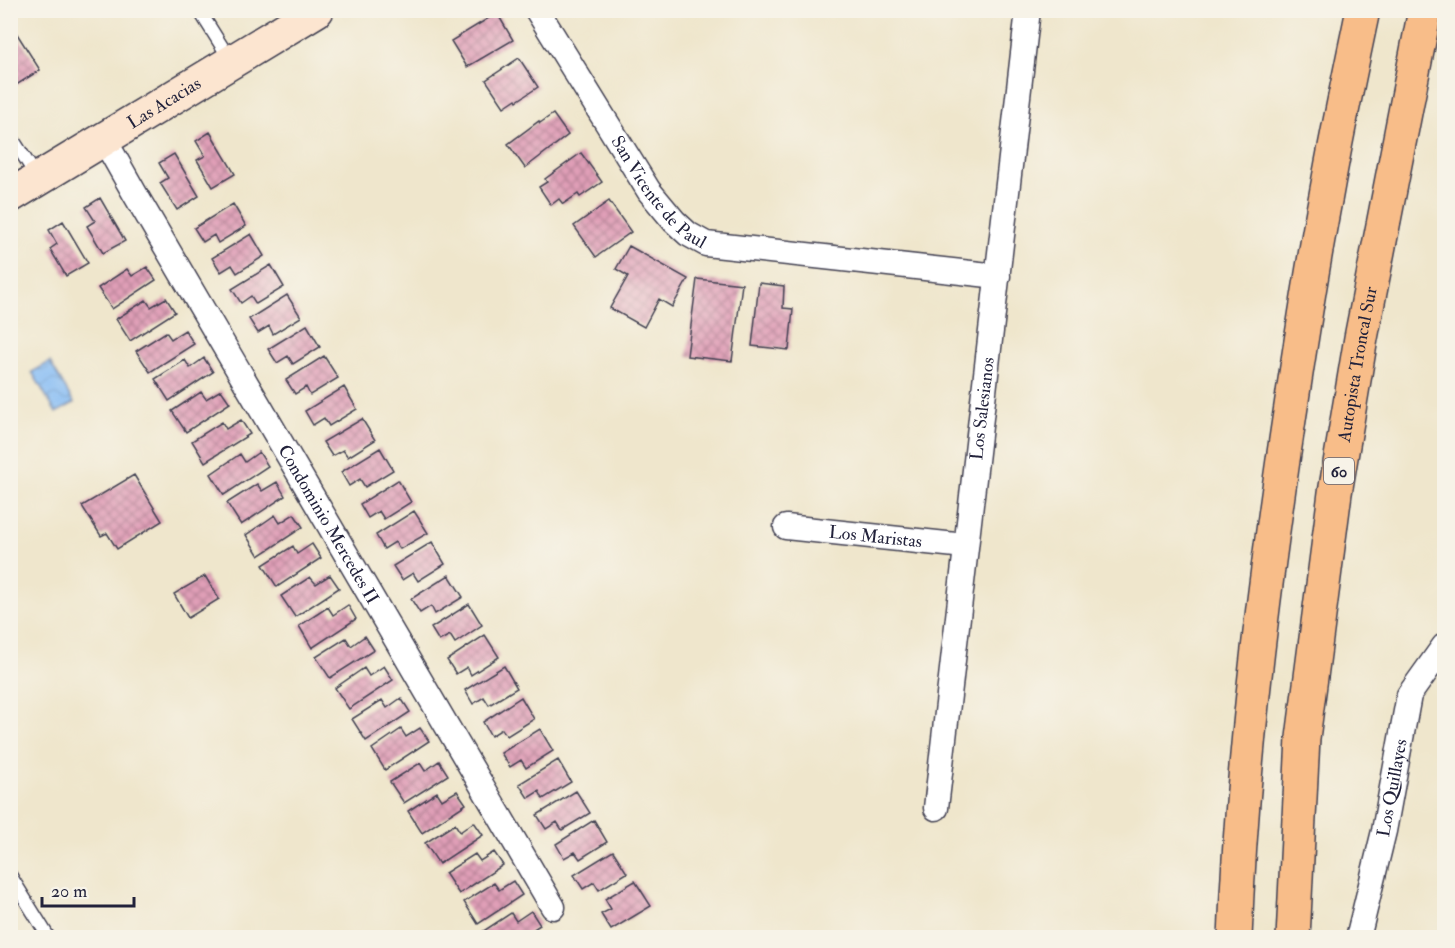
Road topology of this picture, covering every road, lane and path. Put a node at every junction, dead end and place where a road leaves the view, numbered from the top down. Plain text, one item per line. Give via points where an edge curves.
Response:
1 (199, 10) edge
2 (317, 10) edge
3 (537, 10) edge
4 (1028, 10) edge
5 (1363, 10) edge
6 (1425, 10) edge
7 (231, 62) junction
8 (10, 135) edge
9 (104, 139) junction
10 (38, 179) junction
11 (10, 196) edge
12 (998, 276) junction
13 (786, 527) dead end
14 (965, 546) junction
15 (1444, 646) edge
16 (936, 808) dead end
17 (10, 875) edge
18 (553, 907) dead end
19 (49, 938) edge
20 (1235, 938) edge
21 (1293, 938) edge
22 (1358, 938) edge

1 - 7 lane
2 - 7 street, Las Acacias
3 - 12 street, San Vicente de Paul via 649,191 688,234 706,244
4 - 12 street, Los Salesianos
5 - 20 highway via 1323,208 1271,545 1251,713
6 - 21 highway, Autopista Troncal Sur / 60 via 1360,338 1335,493 1303,738
7 - 9 street, Las Acacias
8 - 10 lane
9 - 10 street, Las Acacias
9 - 18 street, Condominio Mercedes II
10 - 11 street, Las Acacias
12 - 14 street, Los Salesianos
13 - 14 street, Los Maristas
14 - 16 street, Los Salesianos
15 - 22 street, Los Quillayes via 1409,695 1384,831
17 - 19 lane

